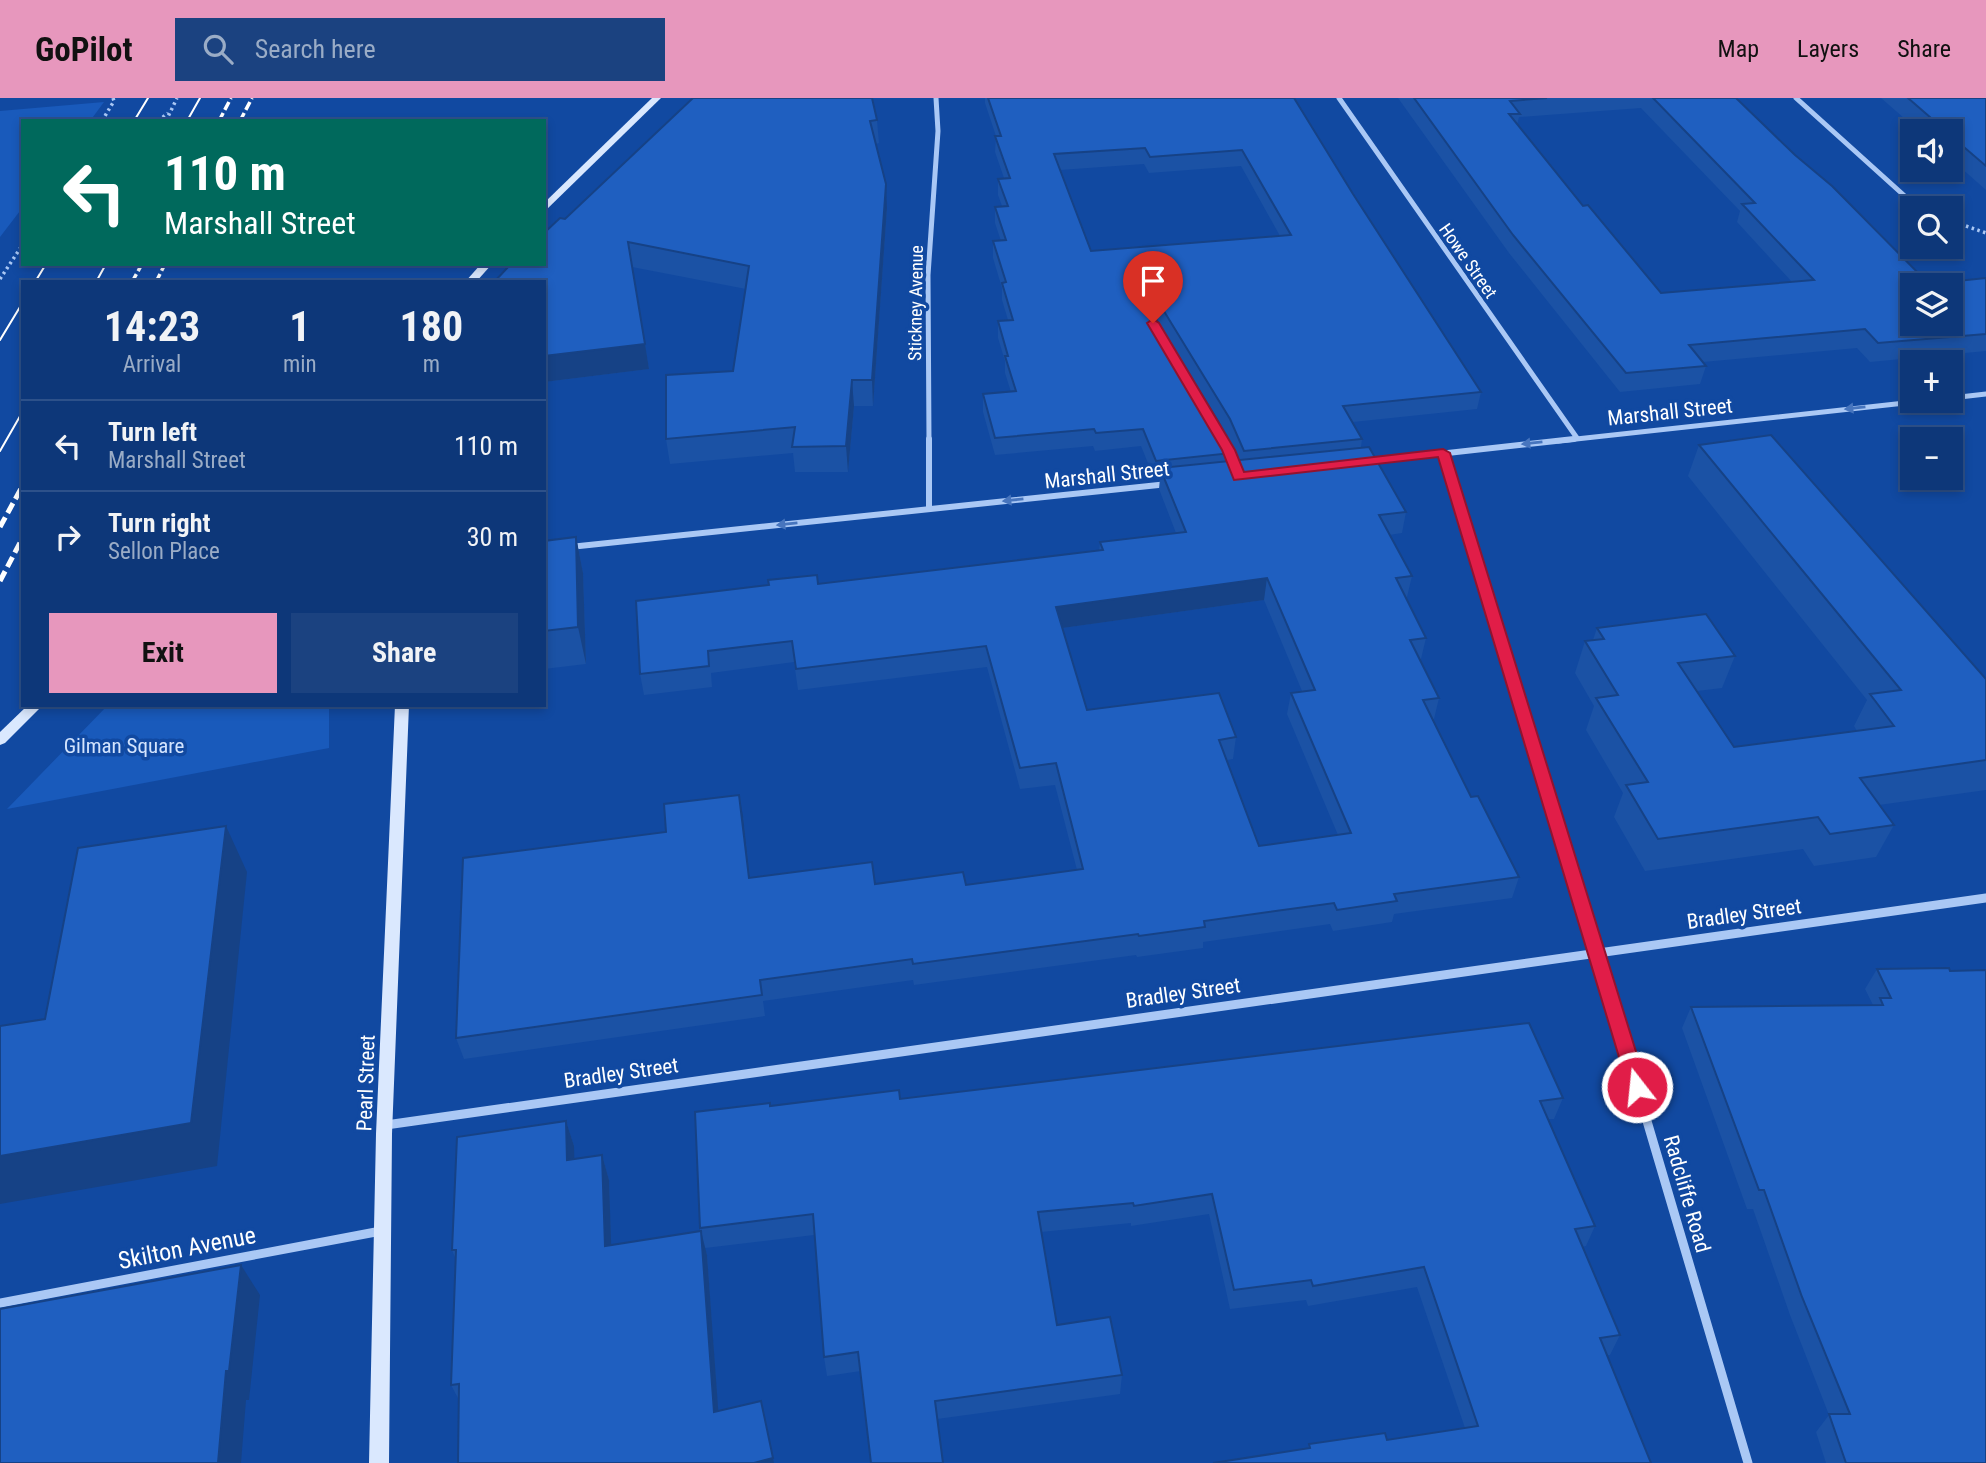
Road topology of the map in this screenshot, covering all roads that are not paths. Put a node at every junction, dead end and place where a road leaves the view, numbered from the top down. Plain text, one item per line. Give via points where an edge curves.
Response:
1 (657, 98) edge
2 (936, 98) edge
3 (1339, 98) edge
4 (1796, 98) edge
5 (1905, 196) edge
6 (546, 207) edge
7 (485, 266) edge
8 (472, 280) edge
9 (1986, 394) edge
10 (1963, 397) edge
11 (1900, 403) edge
12 (1577, 438) junction
13 (1443, 453) junction
14 (1361, 463) edge
15 (1172, 484) edge
16 (929, 509) junction
17 (558, 548) edge
18 (34, 707) edge
19 (402, 707) edge
20 (0, 740) edge
21 (1986, 898) edge
22 (1598, 952) junction
23 (385, 1125) junction
24 (381, 1231) junction
25 (0, 1303) edge
26 (379, 1463) edge
27 (1748, 1463) edge

1 - 6 street
2 - 16 street, Stickney Avenue via 928,275
3 - 12 street, Howe Street
4 - 5 street
7 - 8 street
9 - 10 street
11 -> 12 street, Marshall Street
12 -> 13 street, Marshall Street
13 - 14 street, Marshall Street
13 - 22 street, Radcliffe Road
15 -> 16 street, Marshall Street
16 -> 17 street, Marshall Street
18 - 20 street
19 - 23 street, Pearl Street
21 - 22 street, Bradley Street
22 - 23 street, Bradley Street
22 - 27 street, Radcliffe Road
23 - 24 street, Pearl Street
24 - 25 street, Skilton Avenue
24 - 26 street, Pearl Street

